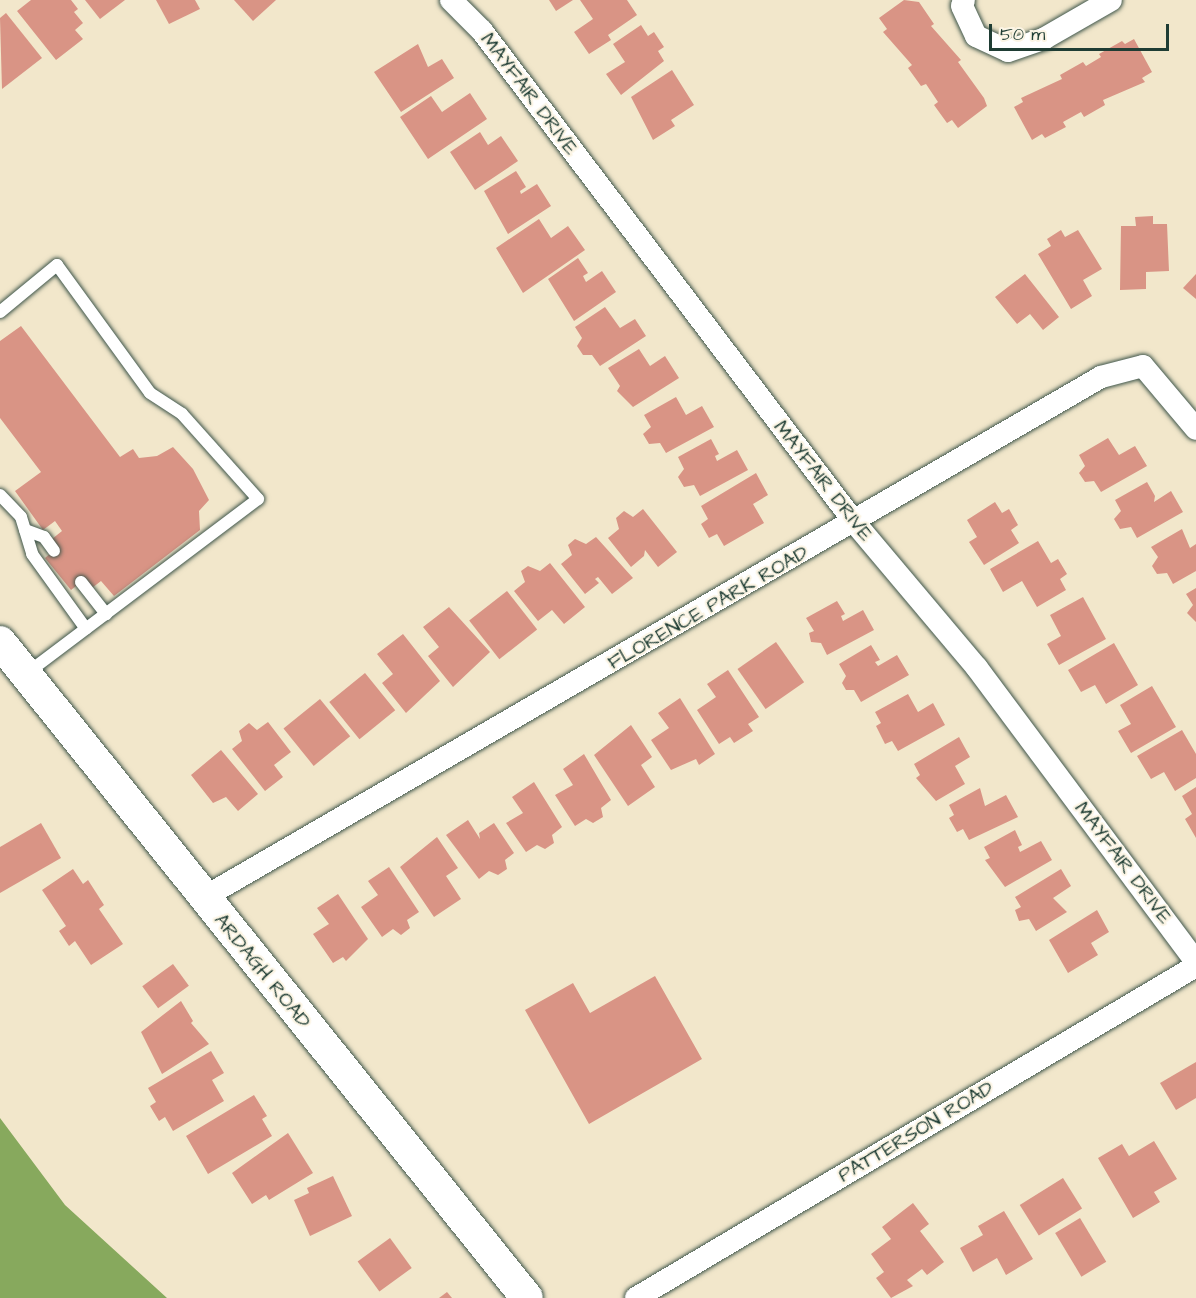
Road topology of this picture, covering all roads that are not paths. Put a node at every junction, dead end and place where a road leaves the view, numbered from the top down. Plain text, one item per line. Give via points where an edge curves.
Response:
1 (450, 0) edge
2 (964, 0) edge
3 (1111, 0) edge
4 (0, 312) edge
5 (1196, 429) edge
6 (0, 495) edge
7 (855, 523) junction
8 (25, 530) junction
9 (54, 550) dead end
10 (81, 582) dead end
11 (106, 614) junction
12 (86, 629) junction
13 (0, 642) edge
14 (26, 674) junction
15 (203, 898) junction
16 (1196, 964) edge
17 (527, 1298) edge
18 (636, 1298) edge

1 - 7 street, MAYFAIR DRIVE via 482,31
2 - 3 street via 962,6 976,36 1008,51 1045,38
4 - 11 lane via 57,265 150,393 182,414 258,500
5 - 7 street, FLORENCE PARK ROAD via 1143,366 1101,377
6 - 8 lane via 21,518
7 - 15 street, FLORENCE PARK ROAD
7 - 16 street, MAYFAIR DRIVE via 977,668
8 - 9 lane via 44,537
8 - 12 lane via 32,554
10 - 11 lane
11 - 12 lane
12 - 14 lane
13 - 14 street, ARDAGH ROAD
14 - 15 street, ARDAGH ROAD
15 - 17 street, ARDAGH ROAD
16 - 18 street, PATTERSON ROAD

